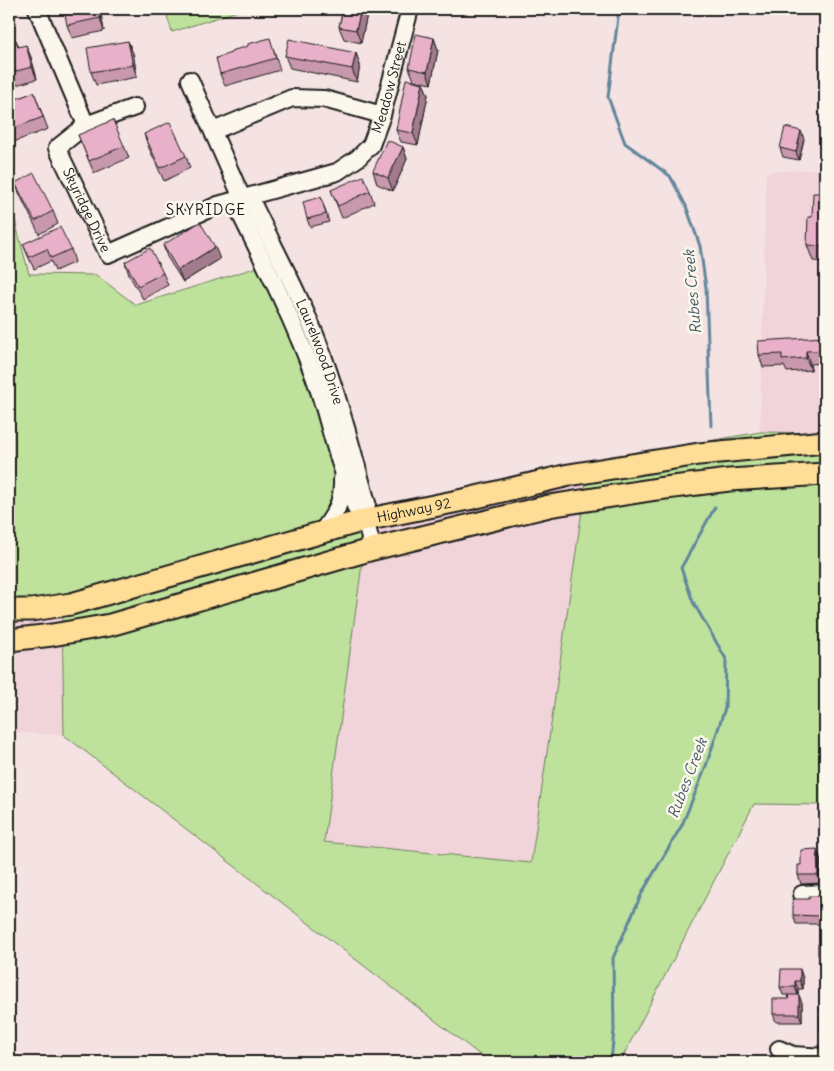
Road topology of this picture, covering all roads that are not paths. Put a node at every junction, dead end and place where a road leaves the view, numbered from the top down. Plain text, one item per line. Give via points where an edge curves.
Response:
1 (37, 9) edge
2 (410, 9) edge
3 (190, 80) dead end
4 (135, 107) dead end
5 (382, 115) junction
6 (86, 125) junction
7 (213, 131) junction
8 (242, 198) junction
9 (825, 442) edge
10 (342, 472) junction
11 (825, 474) edge
12 (365, 520) junction
13 (321, 533) junction
14 (373, 549) junction
15 (9, 610) edge
16 (9, 640) edge
17 (825, 892) edge
18 (802, 894) dead end
19 (779, 1049) dead end
20 (825, 1057) edge

1 - 6 street
2 - 5 street, Meadow Street
3 - 7 street, Laurelwood Drive
4 - 6 street, Skyridge Drive
5 - 7 street via 324,99 292,98
5 - 8 street, Meadow Street via 371,146 337,172
6 - 8 street, Skyridge Drive via 57,148 108,254 218,205
7 - 8 street, Laurelwood Drive
8 - 10 street, Laurelwood Drive via 238,209 280,293 313,373
8 - 12 street, Laurelwood Drive via 253,204 318,343 367,503
9 - 12 main road, Highway 92 via 699,454 569,475
10 - 12 street, Laurelwood Drive via 355,510
10 - 13 street, Laurelwood Drive via 341,501
11 - 14 main road, Highway 92 via 730,480 580,500
12 - 13 main road, Highway 92
12 - 14 street, Laurelwood Drive
13 - 15 main road, Highway 92 via 72,604
14 - 16 main road, Highway 92 via 110,625
17 - 18 street
19 - 20 street via 793,1055

